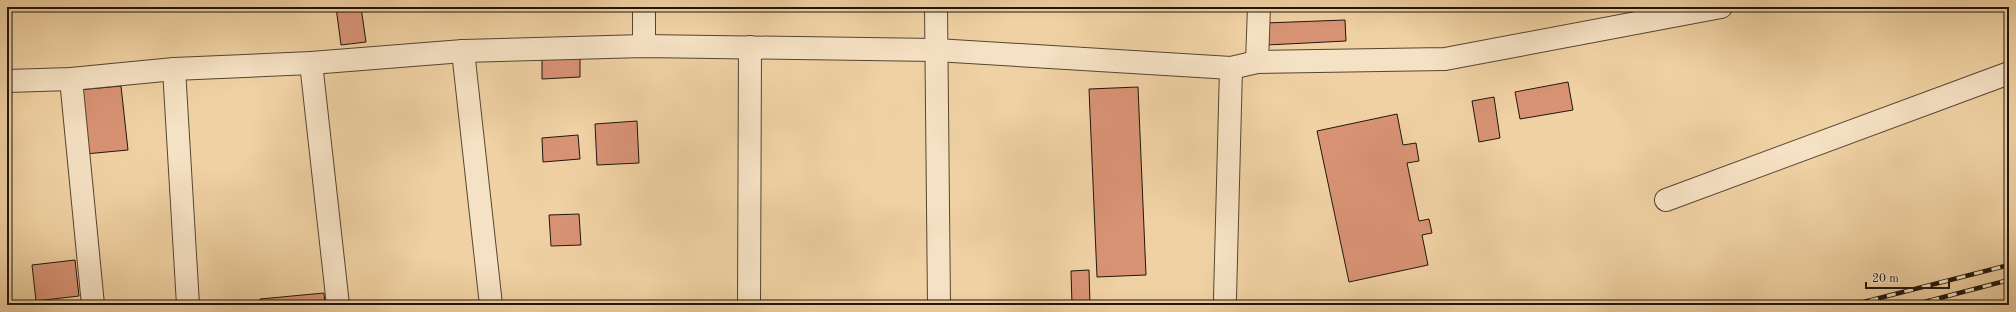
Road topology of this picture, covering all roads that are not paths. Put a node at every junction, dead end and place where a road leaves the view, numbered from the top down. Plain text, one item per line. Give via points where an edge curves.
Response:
1 (644, 7) edge
2 (936, 7) edge
3 (1259, 7) edge
4 (1721, 7) edge
5 (644, 46) junction
6 (750, 47) junction
7 (936, 50) junction
8 (463, 51) junction
9 (311, 62) junction
10 (1257, 62) junction
11 (1231, 68) junction
12 (174, 69) junction
13 (2009, 73) edge
14 (71, 78) junction
15 (7, 81) edge
16 (1666, 200) dead end
17 (1225, 298) dead end
18 (93, 305) edge
19 (188, 305) edge
20 (338, 305) edge
21 (491, 305) edge
22 (749, 305) edge
23 (939, 305) edge

1 - 5 street
2 - 7 street
3 - 10 street
4 - 10 street via 1445,59
5 - 6 street
5 - 8 street
6 - 7 street
6 - 22 street
7 - 11 street
7 - 23 street
8 - 9 street
8 - 21 street
9 - 12 street
9 - 20 street
10 - 11 street
11 - 17 street
12 - 14 street
12 - 19 street
13 - 16 street
14 - 15 street
14 - 18 street

